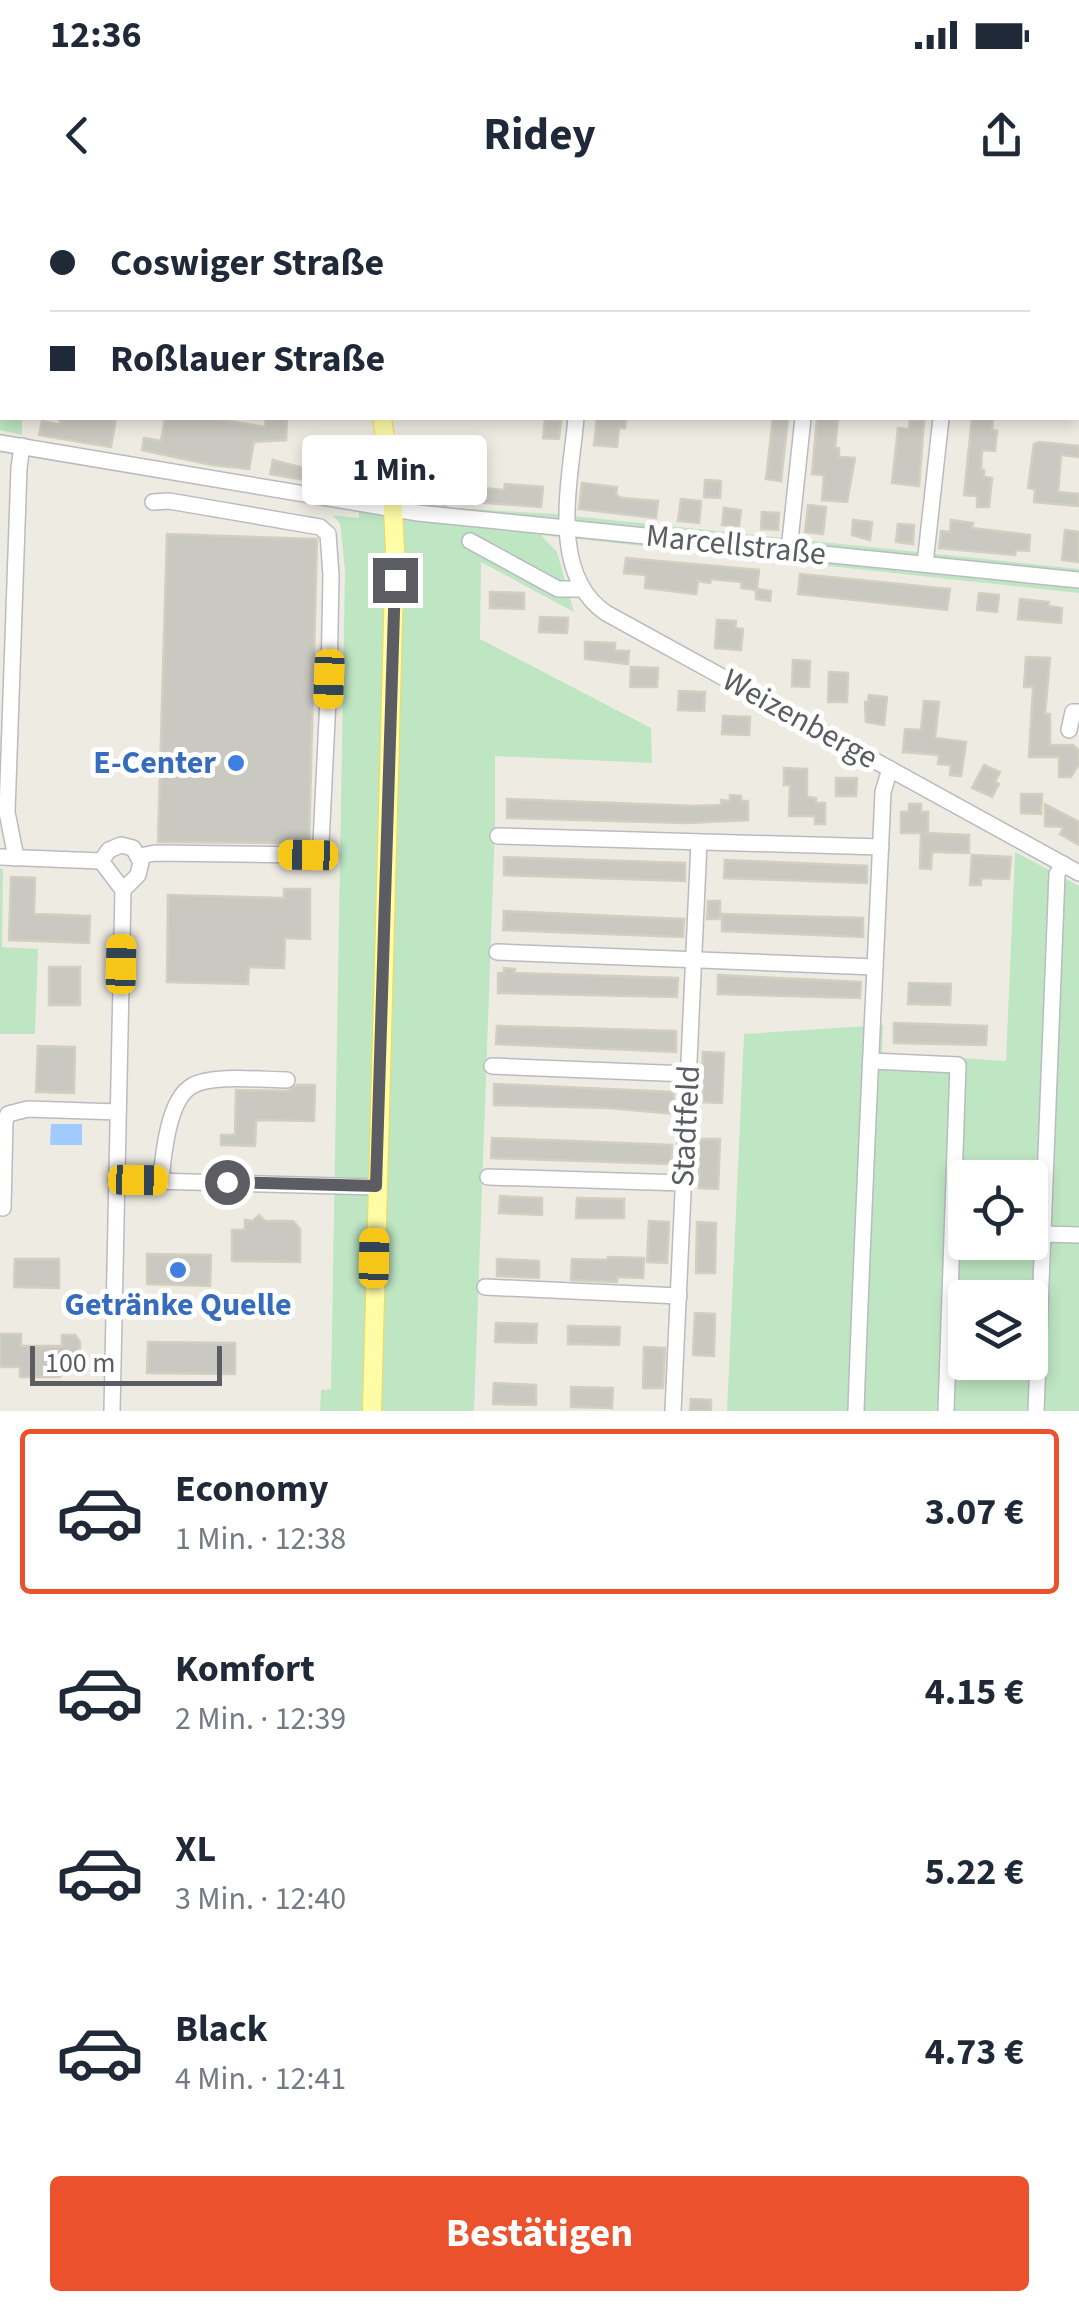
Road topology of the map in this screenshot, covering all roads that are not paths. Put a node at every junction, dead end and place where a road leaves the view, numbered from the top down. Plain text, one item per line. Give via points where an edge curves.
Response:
1 (382, 420) edge
2 (576, 420) edge
3 (802, 420) edge
4 (941, 420) edge
5 (0, 442) edge
6 (22, 446) junction
7 (153, 502) dead end
8 (394, 509) junction
9 (567, 528) junction
10 (470, 541) dead end
11 (788, 550) junction
12 (925, 564) junction
13 (1079, 580) edge
14 (581, 588) junction
15 (1079, 712) edge
16 (1069, 730) dead end
17 (890, 769) junction
18 (498, 836) dead end
19 (699, 842) junction
20 (881, 847) junction
21 (140, 856) junction
22 (8, 858) edge
23 (100, 861) junction
24 (1063, 864) junction
25 (1079, 873) edge
26 (123, 890) junction
27 (497, 952) dead end
28 (695, 959) junction
29 (875, 967) junction
30 (872, 1061) junction
31 (492, 1066) dead end
32 (688, 1074) junction
33 (287, 1080) dead end
34 (118, 1112) junction
35 (1046, 1160) edge
36 (488, 1177) dead end
37 (116, 1180) junction
38 (160, 1180) junction
39 (682, 1183) junction
40 (376, 1186) junction
41 (3, 1208) dead end
42 (1048, 1234) edge
43 (1079, 1235) edge
44 (1042, 1260) edge
45 (485, 1288) dead end
46 (679, 1296) junction
47 (112, 1411) edge
48 (372, 1411) edge
49 (673, 1411) edge
50 (856, 1411) edge
51 (946, 1411) edge
52 (1036, 1411) edge

1 - 8 main road
2 - 9 street
3 - 11 street
4 - 12 street
5 - 6 street, Marcellstraße
6 - 8 street, Marcellstraße
6 - 22 street
7 - 21 street via 320,527 328,534 328,695 318,853
8 - 9 street, Marcellstraße
8 - 40 main road
9 - 11 street, Marcellstraße
9 - 14 street
10 - 14 street via 558,589
11 - 12 street, Marcellstraße
12 - 13 street, Marcellstraße
14 - 17 street, Weizenberge via 606,613
15 - 16 street via 1073,712
17 - 20 street
17 - 24 street, Weizenberge
18 - 19 street
19 - 20 street
19 - 28 street, Stadtfeld
20 - 29 street
21 - 23 street via 121,845
21 - 26 street via 138,874
22 - 23 street
23 - 26 street
24 - 25 street, Weizenberge
24 - 35 street via 1057,874
26 - 34 street
27 - 28 street
28 - 29 street
28 - 32 street, Stadtfeld
29 - 30 street
30 - 50 street
30 - 51 street via 958,1066
31 - 32 street
32 - 39 street, Stadtfeld
33 - 38 street via 192,1086 179,1101 164,1144
34 - 37 street
34 - 41 street via 28,1108 8,1114
36 - 39 street
37 - 38 street
37 - 47 street
38 - 40 street
39 - 46 street, Stadtfeld
40 - 48 main road
42 - 43 street
44 - 52 street
45 - 46 street
46 - 49 street, Stadtfeld

